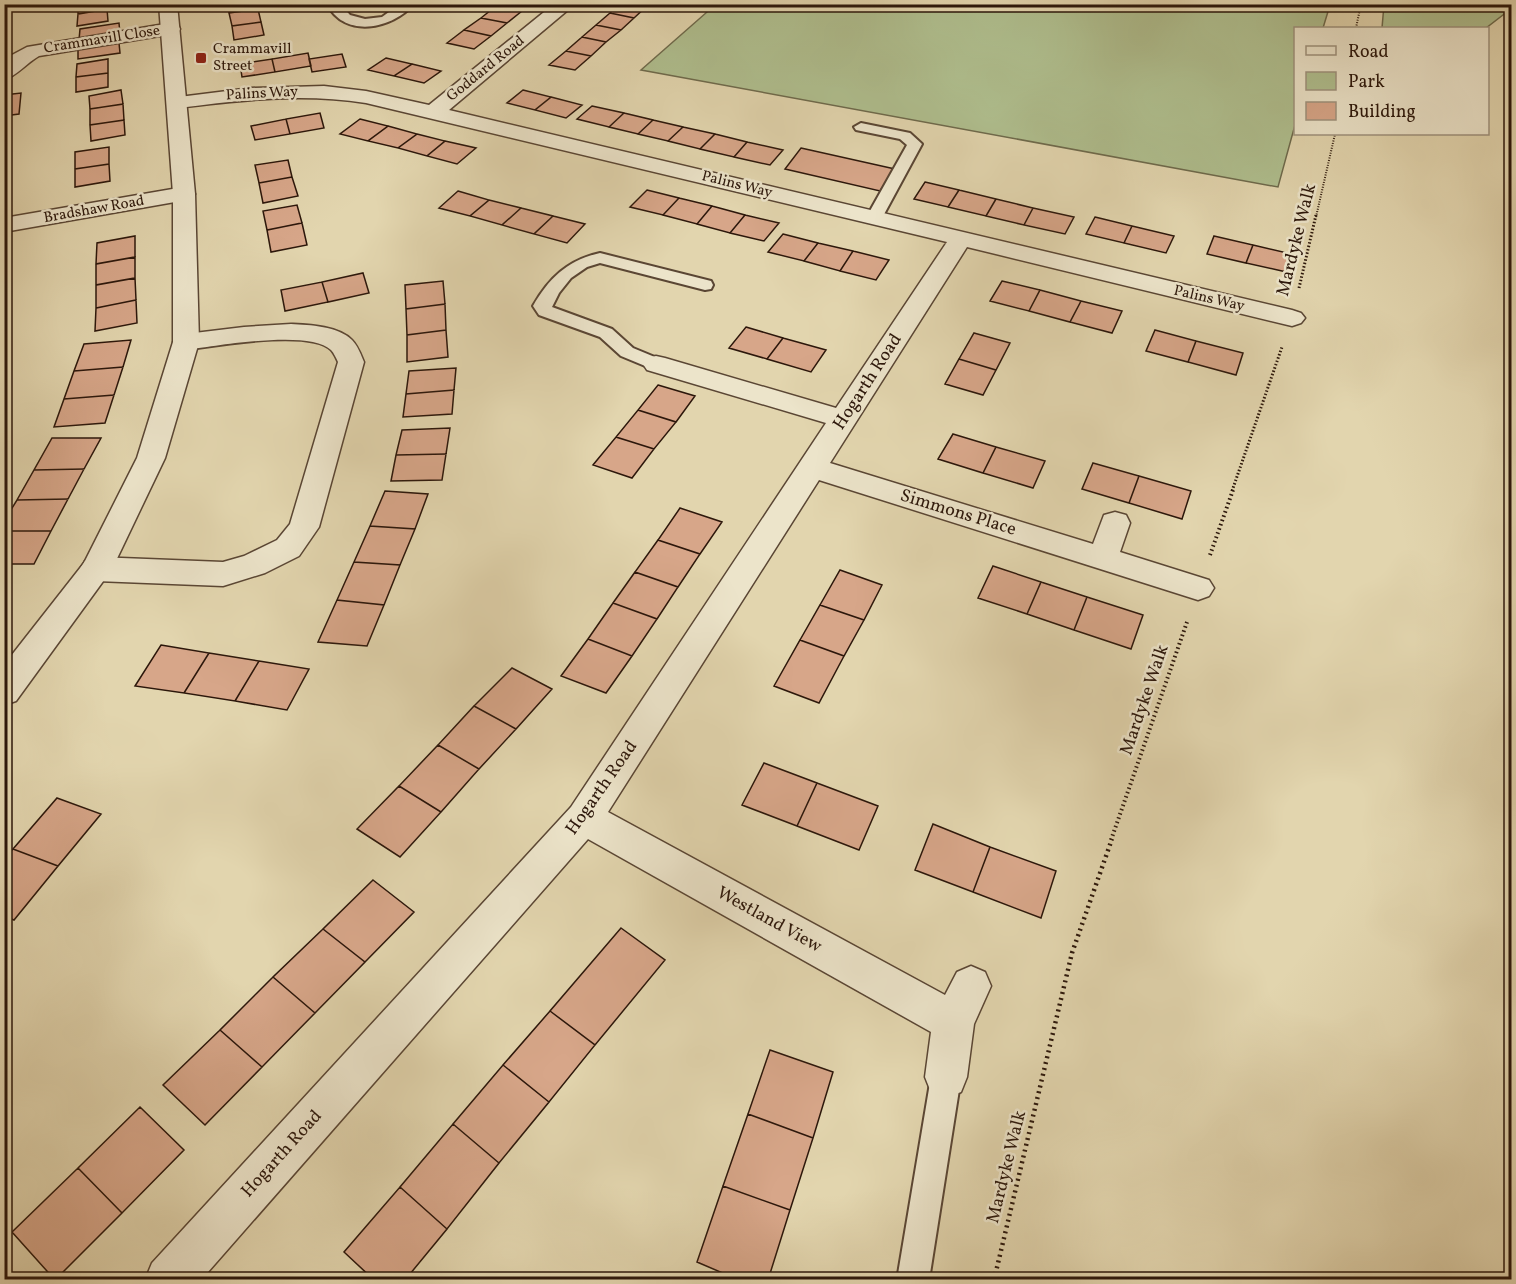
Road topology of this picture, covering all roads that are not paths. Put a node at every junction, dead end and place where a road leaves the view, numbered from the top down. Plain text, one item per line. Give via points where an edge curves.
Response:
1 (333, 4) edge
2 (408, 4) edge
3 (566, 4) edge
4 (170, 17) edge
5 (4, 74) edge
6 (178, 102) junction
7 (433, 112) junction
8 (861, 127) dead end
9 (184, 194) junction
10 (874, 218) junction
11 (4, 225) edge
12 (960, 240) junction
13 (705, 285) dead end
14 (1292, 318) road end
15 (186, 342) junction
16 (656, 364) joint
17 (843, 419) junction
18 (813, 468) junction
19 (1115, 523) dead end
20 (1103, 558) junction
21 (96, 569) junction
22 (1198, 588) road end
23 (4, 691) edge
24 (584, 818) junction
25 (971, 986) dead end
26 (953, 1022) junction
27 (946, 1077) joint
28 (169, 1280) edge
29 (913, 1280) edge

1 - 2 lane via 339,15 350,20 379,22
3 - 7 street, Goddard Road
4 - 5 street, Crammavill Close via 34,51
4 - 6 street
6 - 7 street, Palins Way via 258,93 326,92
6 - 9 street
7 - 10 street, Palins Way
8 - 10 lane via 905,136 915,144
9 - 11 street, Bradshaw Road
9 - 15 street
10 - 12 street, Palins Way
12 - 14 street, Palins Way
12 - 17 street, Hogarth Road
13 - 16 lane via 600,258 572,268 546,297 542,306 545,311 606,333 627,352
15 - 21 street via 151,458
15 - 21 street via 294,331 325,335 342,345 351,362 304,527 288,548 224,574
16 - 17 street
17 - 18 street, Hogarth Road
18 - 20 street, Simmons Place
18 - 24 street, Hogarth Road
19 - 20 street
20 - 22 street, Simmons Place
21 - 23 street
24 - 26 street, Westland View
24 - 28 street, Hogarth Road
25 - 26 street
26 - 27 street
27 - 29 lane

